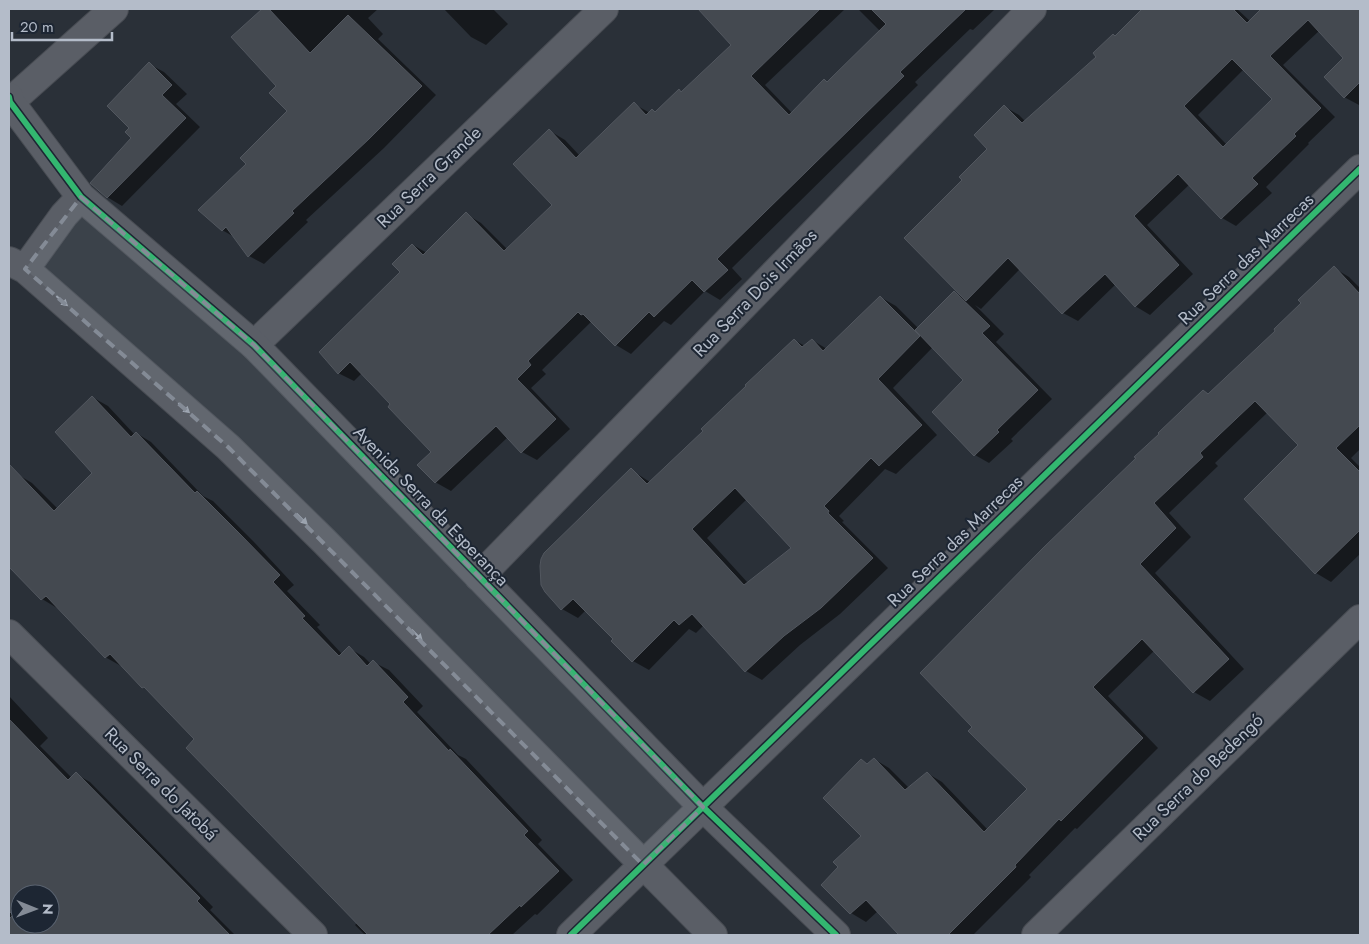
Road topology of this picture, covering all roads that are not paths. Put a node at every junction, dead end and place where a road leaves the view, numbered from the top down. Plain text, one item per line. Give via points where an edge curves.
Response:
1 (114, 9) edge
2 (604, 9) edge
3 (1032, 9) edge
4 (10, 99) edge
5 (1360, 169) edge
6 (81, 197) junction
7 (17, 265) edge
8 (254, 345) junction
9 (479, 577) junction
10 (1360, 619) edge
11 (9, 634) edge
12 (703, 807) junction
13 (643, 864) junction
14 (313, 935) edge
15 (571, 935) edge
16 (713, 935) edge
17 (836, 935) edge
18 (1036, 935) edge

1 - 4 street
2 - 8 street, Rua Serra Grande
3 - 9 street, Rua Serra Dois Irmãos
4 - 6 street, Avenida Serra da Esperança
5 - 12 street, Rua Serra das Marrecas
6 - 7 street via 49,235
6 - 8 street, Avenida Serra da Esperança
7 -> 13 street via 228,447
8 - 9 street, Avenida Serra da Esperança
9 - 12 street, Avenida Serra da Esperança
10 - 18 street, Rua Serra do Bedengó
11 - 14 street, Rua Serra do Jatobá
12 - 13 street, Rua Serra das Marrecas
12 - 17 street, Avenida Serra da Esperança
13 - 15 street, Rua Serra das Marrecas
13 - 16 street

